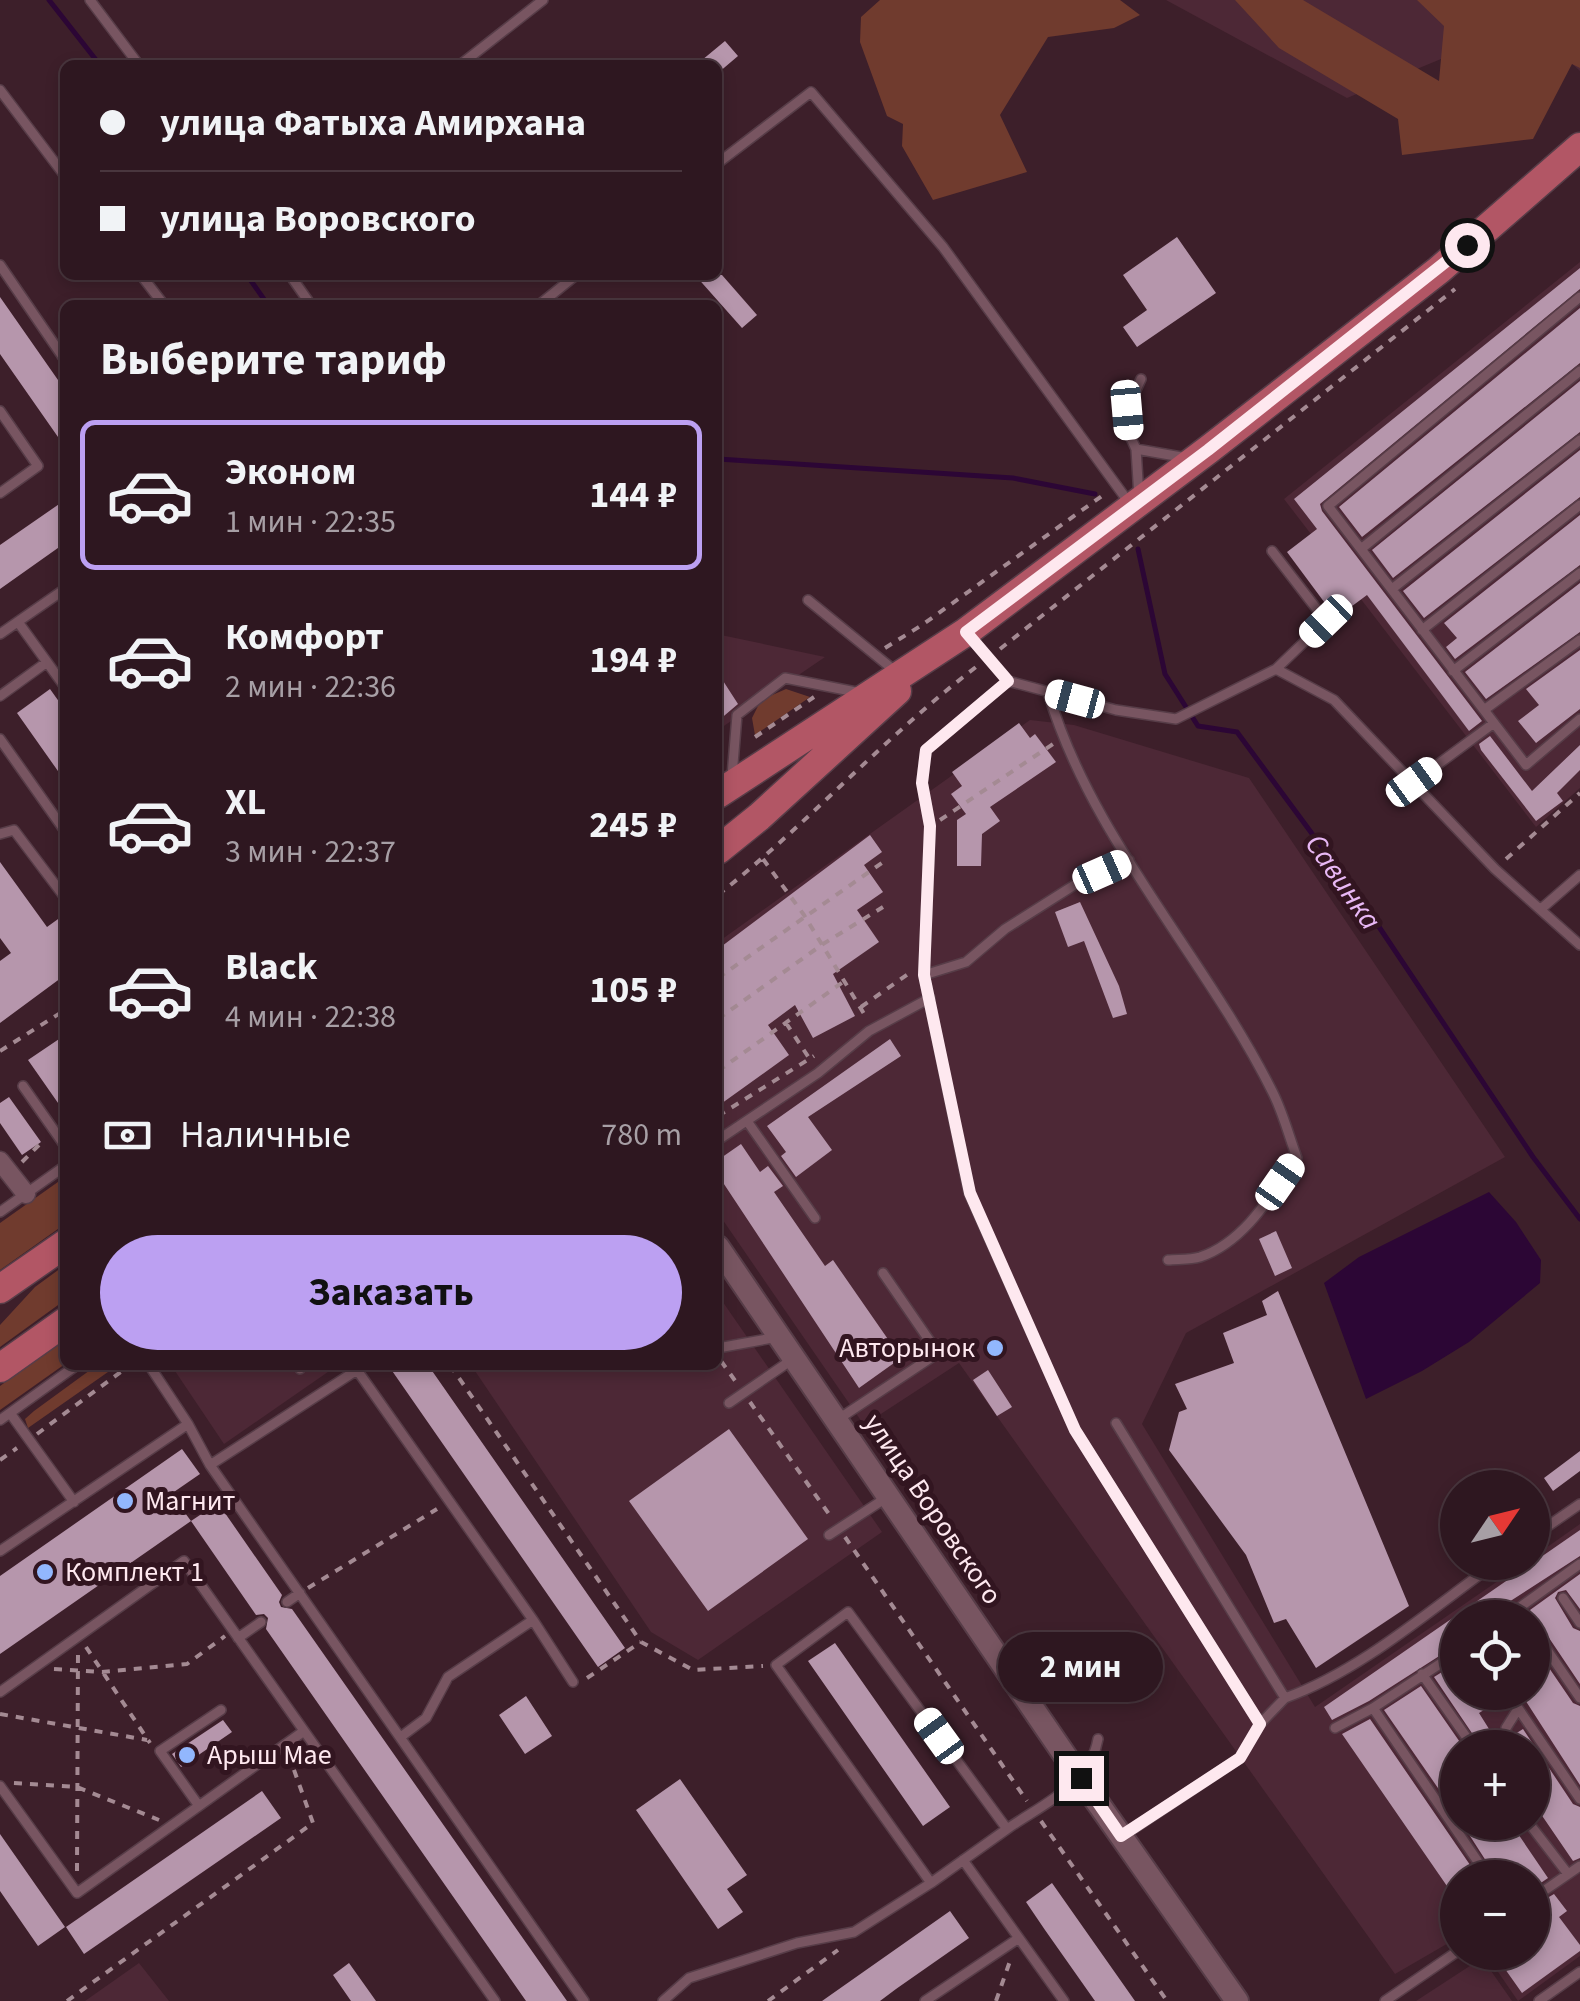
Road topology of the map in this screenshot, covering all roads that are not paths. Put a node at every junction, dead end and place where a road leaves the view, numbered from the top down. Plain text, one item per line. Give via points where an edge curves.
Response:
1 (90, 0) edge
2 (543, 0) edge
3 (135, 60) edge
4 (466, 60) edge
5 (0, 90) edge
6 (1580, 147) edge
7 (722, 159) edge
8 (60, 169) edge
9 (0, 265) edge
10 (145, 280) edge
11 (570, 280) edge
12 (1580, 297) edge
13 (160, 300) edge
14 (545, 300) edge
15 (60, 353) edge
16 (1580, 371) edge
17 (1141, 379) dead end
18 (0, 411) edge
19 (1580, 440) edge
20 (1136, 449) junction
21 (1195, 460) junction
22 (0, 493) edge
23 (1136, 503) junction
24 (1580, 505) edge
25 (1361, 549) junction
26 (1272, 551) dead end
27 (1580, 573) edge
28 (1392, 589) junction
29 (60, 593) edge
30 (808, 600) dead end
31 (18, 622) junction
32 (1422, 630) junction
33 (966, 632) junction
34 (0, 634) edge
35 (1580, 640) edge
36 (943, 650) junction
37 (47, 662) junction
38 (1276, 669) junction
39 (1454, 670) junction
40 (901, 675) junction
41 (60, 680) edge
42 (1008, 681) junction
43 (1048, 692) junction
44 (869, 694) junction
45 (0, 696) edge
46 (1484, 710) junction
47 (1580, 718) edge
48 (1494, 723) junction
49 (0, 739) edge
50 (1414, 782) junction
51 (725, 789) edge
52 (60, 823) edge
53 (0, 834) edge
54 (722, 847) edge
55 (1129, 860) junction
56 (1580, 875) edge
57 (60, 891) edge
58 (1541, 909) junction
59 (1580, 945) edge
60 (924, 975) junction
61 (930, 998) junction
62 (23, 1086) dead end
63 (746, 1121) junction
64 (722, 1137) edge
65 (60, 1139) edge
66 (3, 1166) edge
67 (60, 1170) edge
68 (26, 1194) junction
69 (0, 1212) edge
70 (815, 1218) dead end
71 (60, 1247) edge
72 (722, 1253) edge
73 (1168, 1260) dead end
74 (883, 1273) dead end
75 (0, 1289) edge
76 (60, 1326) edge
77 (778, 1337) junction
78 (722, 1347) edge
79 (793, 1359) junction
80 (0, 1368) edge
81 (71, 1370) edge
82 (152, 1370) edge
83 (730, 1404) dead end
84 (10, 1413) junction
85 (0, 1420) edge
86 (836, 1420) junction
87 (1116, 1423) dead end
88 (188, 1424) junction
89 (210, 1465) junction
90 (889, 1496) junction
91 (74, 1502) junction
92 (1580, 1504) edge
93 (1550, 1525) edge
94 (828, 1536) dead end
95 (0, 1551) edge
96 (1580, 1564) edge
97 (1472, 1580) edge
98 (300, 1593) junction
99 (1563, 1598) dead end
100 (1529, 1600) edge
101 (287, 1602) dead end
102 (532, 1620) junction
103 (261, 1622) dead end
104 (1580, 1623) edge
105 (235, 1634) junction
106 (1550, 1654) edge
107 (1440, 1663) edge
108 (1422, 1674) junction
109 (573, 1682) road end
110 (0, 1692) edge
111 (1285, 1698) junction
112 (1580, 1698) edge
113 (1372, 1708) junction
114 (222, 1710) dead end
115 (1519, 1710) edge
116 (1260, 1724) junction
117 (1335, 1728) dead end
118 (1461, 1730) edge
119 (304, 1731) junction
120 (402, 1736) junction
121 (1098, 1739) dead end
122 (1081, 1778) junction
123 (0, 1784) edge
124 (1580, 1798) edge
125 (199, 1806) junction
126 (1007, 1829) junction
127 (1121, 1836) junction
128 (1542, 1840) edge
129 (963, 1860) junction
130 (1477, 1860) edge
131 (1580, 1866) edge
132 (1568, 1874) junction
133 (931, 1883) junction
134 (1550, 1886) edge
135 (1019, 1938) junction
136 (1440, 1963) edge
137 (1580, 1972) edge
138 (495, 2001) edge
139 (584, 2001) edge
140 (662, 2001) edge
141 (925, 2001) edge
142 (1064, 2001) edge
143 (1237, 2001) edge
144 (1384, 2001) edge
145 (1539, 2001) edge

1 - 3 lane
2 - 4 lane
5 - 8 lane
6 - 21 main road via 1447,280
7 - 23 lane via 811,92 944,246
9 - 15 lane
10 - 13 lane
11 - 14 lane
12 - 25 lane via 1328,506
16 - 25 lane
17 - 20 lane via 1127,410
18 - 22 lane via 38,466
19 - 28 lane
20 - 21 lane
20 - 23 lane
21 - 23 main road
23 - 33 main road
24 - 32 lane
25 - 28 lane
26 - 38 lane via 1326,621
27 - 39 lane
28 - 32 lane
29 - 31 lane
30 - 40 lane
31 - 34 lane
31 - 37 lane
32 - 39 lane
33 - 36 main road
33 - 42 lane
35 - 46 lane
36 - 40 main road
36 - 54 main road
37 - 41 lane
37 - 45 lane
38 - 43 lane via 1176,719
38 - 50 lane via 1334,700
39 - 46 lane
40 - 44 main road
42 - 43 lane
42 - 60 lane via 926,750
43 - 55 lane via 1104,820
44 - 51 main road
44 - 51 lane via 786,678 737,716
46 - 48 lane
47 - 48 lane via 1526,766
48 - 50 lane
49 - 52 lane
50 - 58 lane
53 - 57 lane via 14,830
55 - 60 lane via 1076,884 966,962
55 - 73 lane via 1273,1094 1297,1158 1236,1236 1200,1257
56 - 58 lane
58 - 59 lane
60 - 61 lane
61 - 63 lane via 870,1031
61 - 116 lane via 970,1193 1075,1430
62 - 65 lane
63 - 64 lane
63 - 70 lane
66 - 68 street
67 - 68 lane
68 - 69 lane
71 - 75 main road
72 - 77 street, улица Воровского
74 - 86 lane via 938,1353
76 - 80 main road
77 - 78 lane
77 - 79 street, улица Воровского
79 - 83 lane
79 - 86 street, улица Воровского
81 - 84 lane
82 - 88 lane
84 - 85 lane
84 - 91 lane
86 - 90 street, улица Воровского
87 - 111 lane
88 - 89 lane
88 - 91 lane
89 - 98 lane
89 - 102 lane via 357,1370
90 - 94 lane
90 - 122 street, улица Воровского
91 - 95 lane
92 - 93 lane
96 - 100 lane
97 - 111 lane via 1350,1666
98 - 101 lane
98 - 120 lane
99 - 104 lane
102 - 109 lane
102 - 120 lane via 448,1677 426,1718
103 - 105 lane
105 - 110 lane via 184,1562
105 - 119 lane
106 - 112 lane
107 - 108 lane
108 - 113 lane
108 - 118 lane
111 - 116 lane
113 - 117 lane
113 - 130 lane
114 - 125 lane via 160,1750
115 - 124 lane
116 - 127 lane via 1240,1758
119 - 125 lane
119 - 138 lane
120 - 139 lane
121 - 122 lane
122 - 126 lane
122 - 127 street, улица Воровского
123 - 125 lane via 76,1893
126 - 129 lane
126 - 133 lane via 848,1612 776,1665
127 - 143 street, улица Воровского
128 - 132 lane
129 - 133 lane
129 - 135 lane
131 - 132 lane
132 - 134 lane
133 - 140 lane via 854,1932 689,1978
135 - 141 lane
135 - 142 lane
136 - 144 lane
137 - 145 lane

